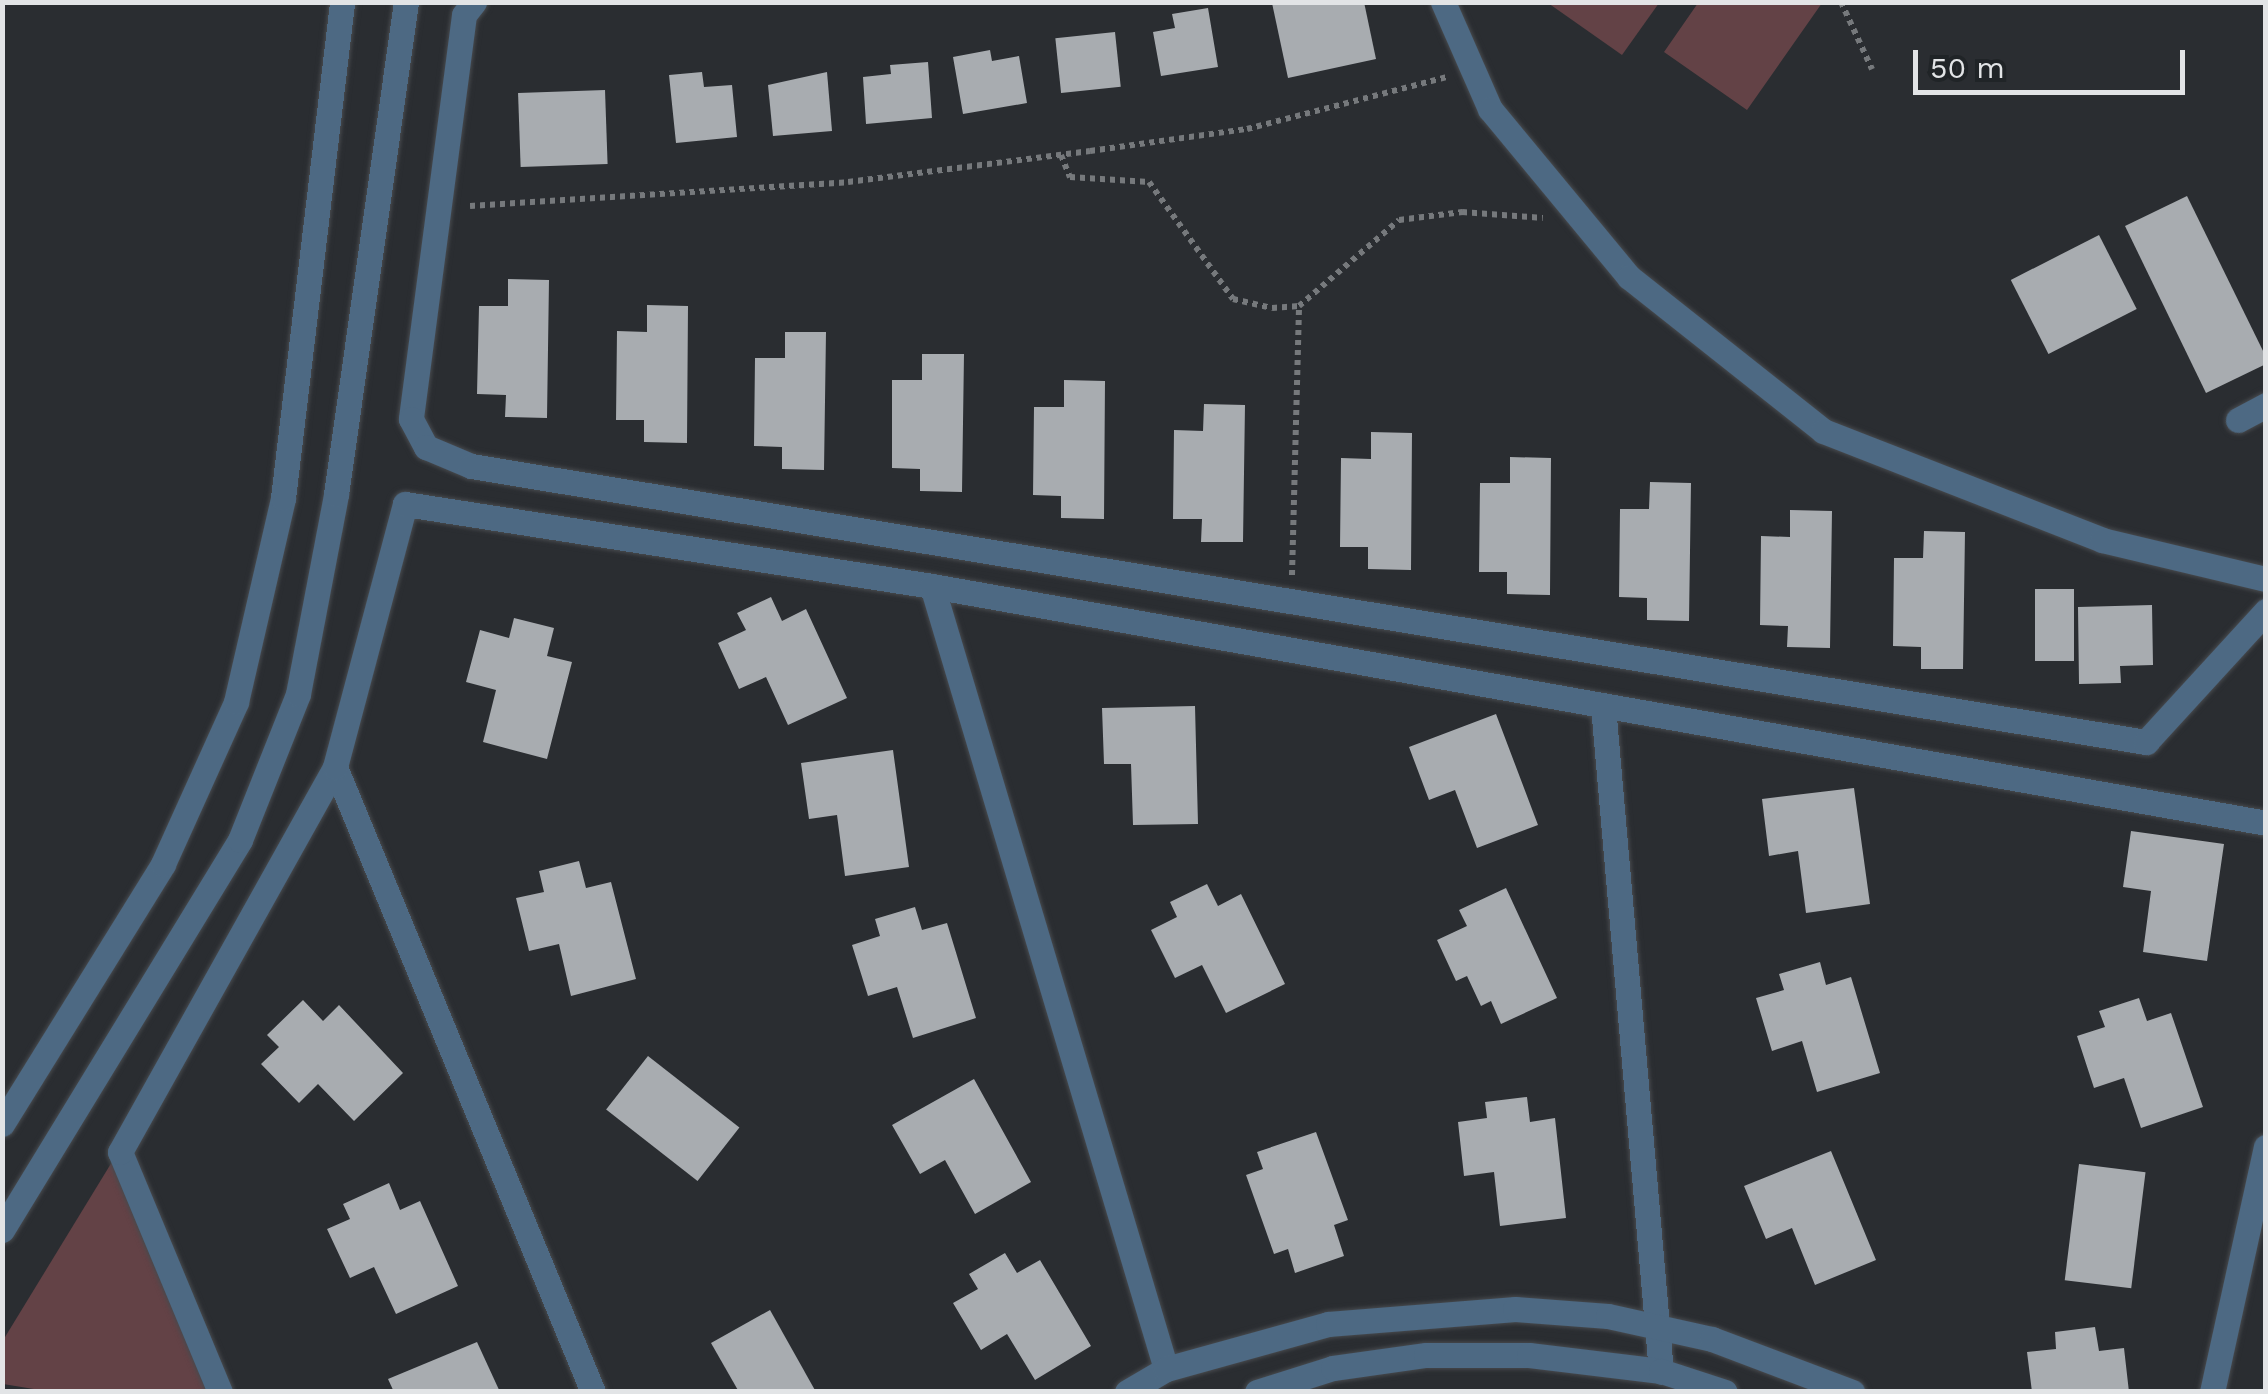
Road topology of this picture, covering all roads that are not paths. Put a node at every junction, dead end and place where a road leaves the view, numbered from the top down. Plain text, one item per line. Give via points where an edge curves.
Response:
1 (342, 2) edge
2 (406, 2) edge
3 (474, 2) edge
4 (1443, 2) edge
5 (2266, 406) edge
6 (2238, 420) dead end
7 (2266, 579) edge
8 (932, 586) junction
9 (2266, 611) edge
10 (1603, 706) junction
11 (335, 767) junction
12 (2266, 823) edge
13 (2, 1124) edge
14 (2266, 1147) edge
15 (2, 1230) edge
16 (1661, 1328) junction
17 (1166, 1369) junction
18 (1661, 1371) junction
19 (220, 1392) edge
20 (593, 1392) edge
21 (1127, 1392) edge
22 (1257, 1392) edge
23 (1725, 1392) edge
24 (1852, 1392) edge
25 (2212, 1392) edge

1 - 13 street via 283,498 236,702 163,864
2 - 15 street via 336,494 298,694 240,840
3 - 9 street via 464,15 411,419 426,448 472,466 2146,742
4 - 7 street via 1490,109 1629,277 1823,431 2102,540
5 - 6 street
8 - 10 street
8 - 11 street via 405,504
8 - 17 street
10 - 12 street
10 - 16 street
11 - 19 street via 120,1152
11 - 20 street
14 - 25 street
16 - 17 street via 1515,1309 1418,1312 1328,1324
16 - 18 street
16 - 24 street via 1773,1358
17 - 21 street
18 - 22 street via 1529,1355 1426,1355 1333,1368
18 - 23 street

